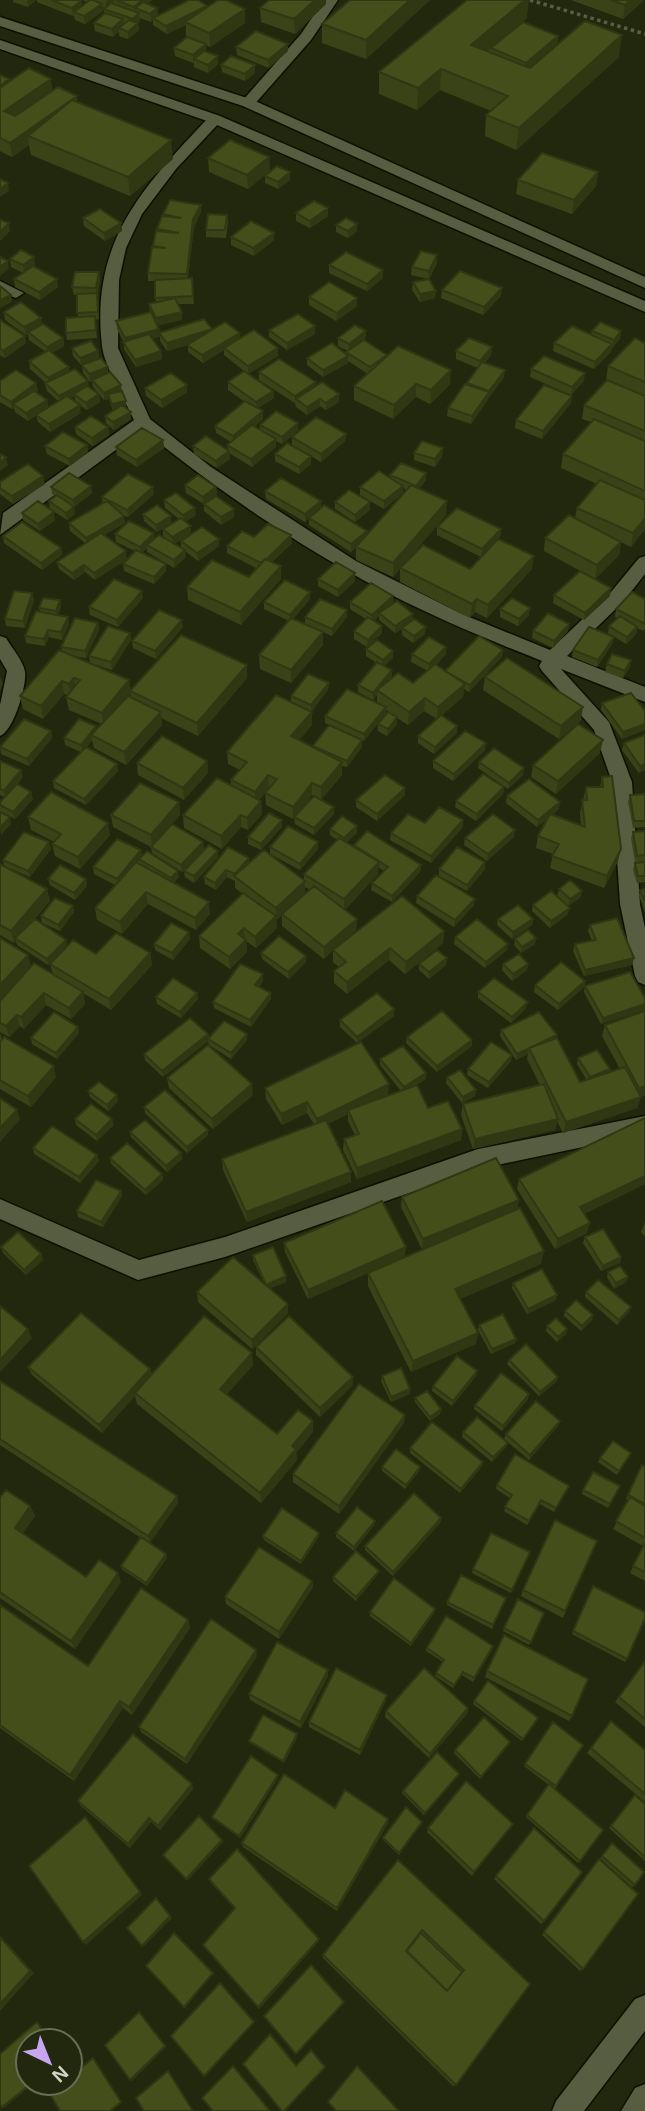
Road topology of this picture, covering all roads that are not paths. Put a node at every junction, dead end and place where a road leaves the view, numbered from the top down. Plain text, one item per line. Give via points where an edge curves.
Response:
1 (331, 0) edge
2 (0, 21) edge
3 (0, 44) edge
4 (248, 103) junction
5 (215, 119) junction
6 (645, 283) edge
7 (0, 286) edge
8 (16, 293) edge
9 (645, 307) edge
10 (143, 422) junction
11 (0, 529) edge
12 (645, 562) edge
13 (0, 643) edge
14 (552, 659) junction
15 (645, 695) edge
16 (0, 729) edge
17 (645, 976) edge
18 (645, 1125) edge
19 (0, 1209) edge
20 (645, 2009) edge
21 (645, 2098) edge
22 (566, 2111) edge
23 (635, 2111) edge

1 - 4 street via 306,37
2 - 4 street
3 - 5 street
4 - 6 street
5 - 9 street
5 - 10 street via 135,213 118,248 111,280 110,348
7 - 8 street
10 - 11 street via 9,517
10 - 14 street via 205,471 350,565 456,619
12 - 14 street via 617,597
13 - 16 street via 16,671
14 - 15 street
14 - 17 street via 548,666 602,727 622,782 630,904
18 - 19 street via 478,1159 225,1247 138,1270
20 - 22 street
21 - 23 street

